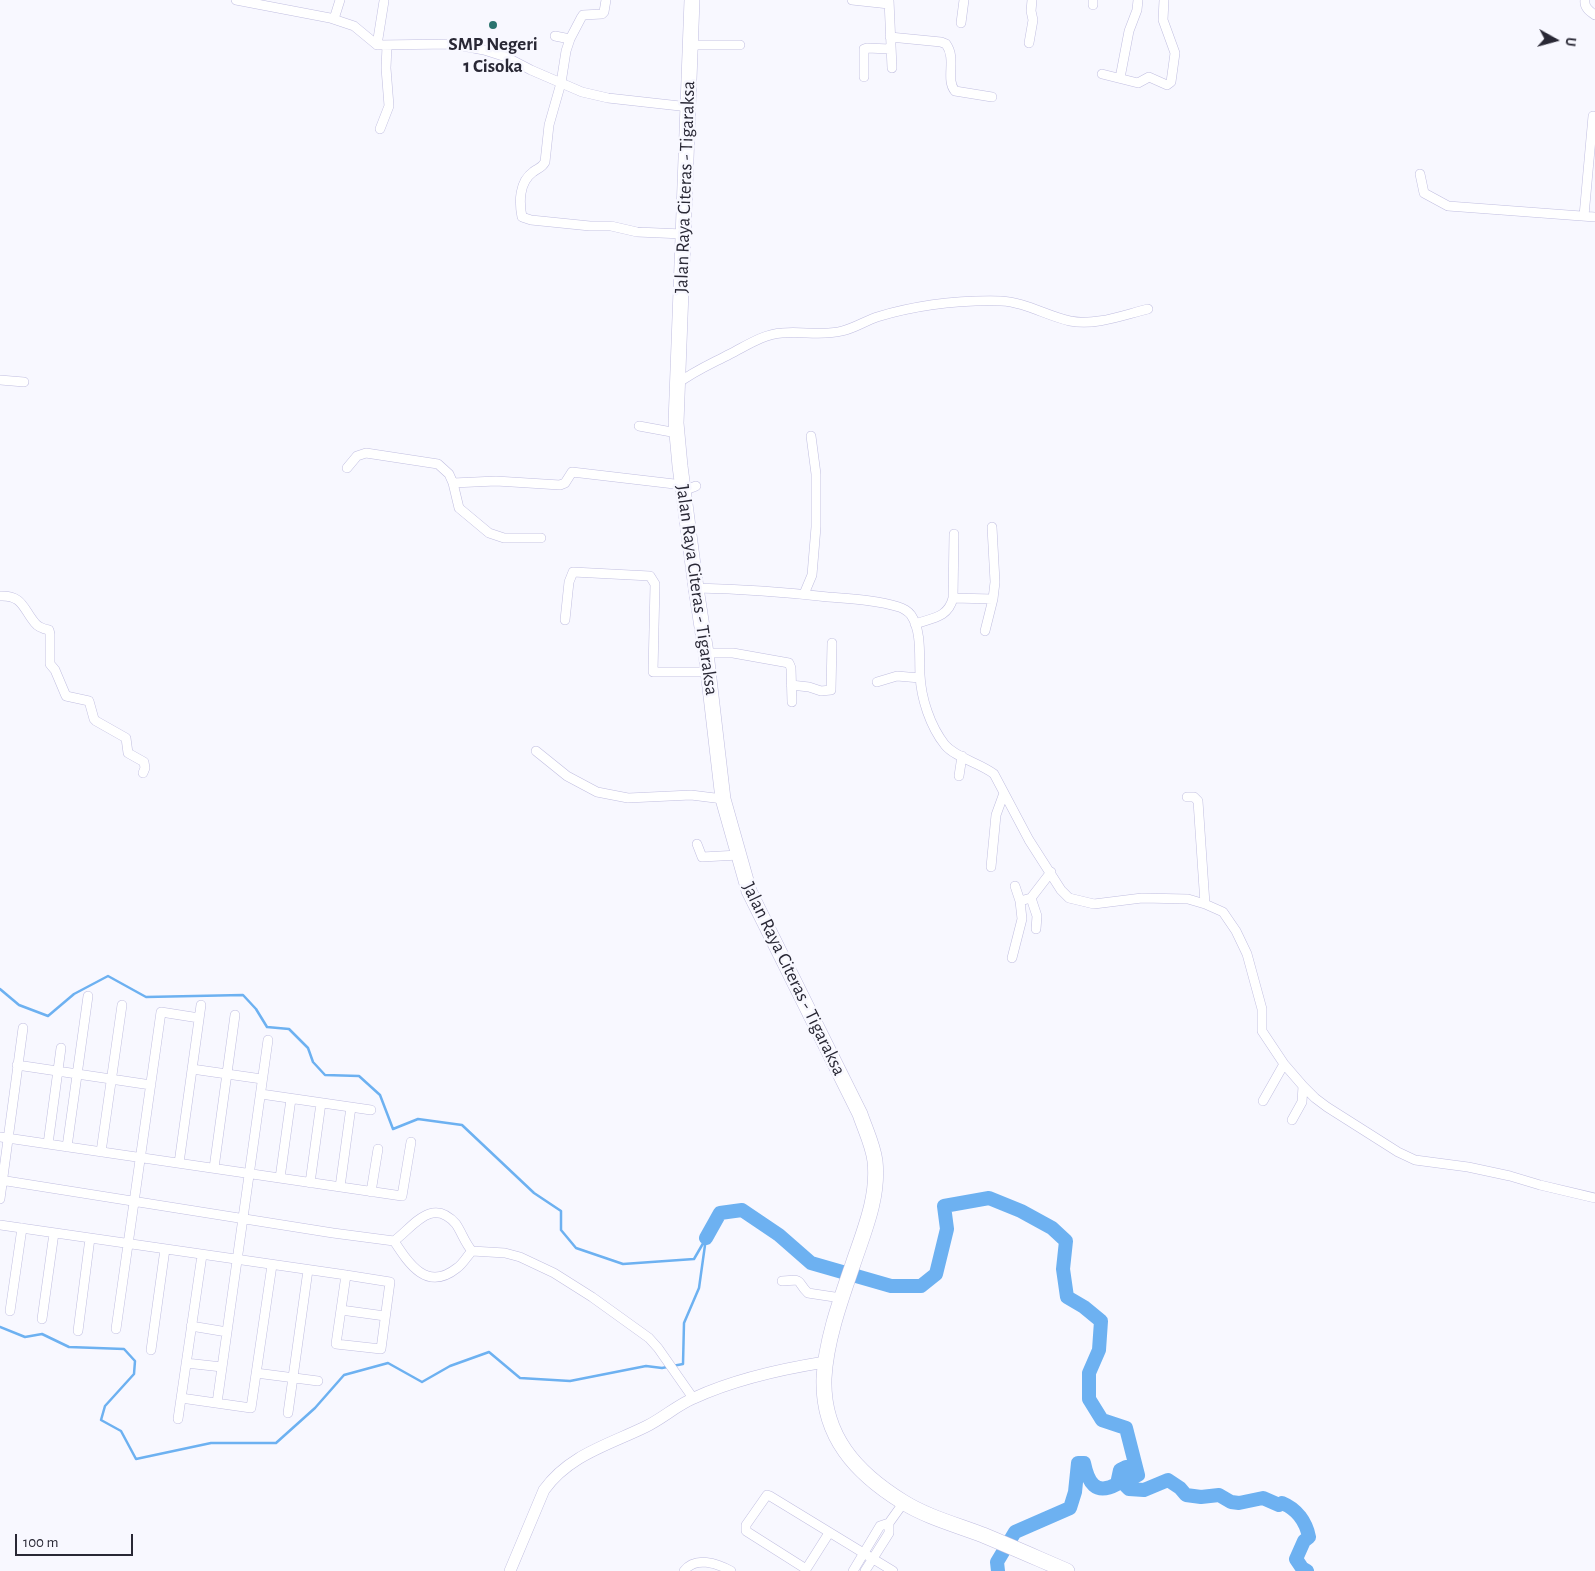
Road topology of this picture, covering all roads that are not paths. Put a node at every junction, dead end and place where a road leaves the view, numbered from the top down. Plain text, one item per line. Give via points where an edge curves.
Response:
1 (236, 0) edge
2 (340, 0) edge
3 (606, 0) edge
4 (692, 0) edge
5 (852, 0) edge
6 (964, 0) edge
7 (1032, 0) edge
8 (1138, 0) edge
9 (1164, 0) edge
10 (1585, 0) edge
11 (247, 1) edge
12 (384, 1) dead end
13 (889, 2) edge
14 (271, 3) edge
15 (1595, 15) edge
16 (334, 19) junction
17 (961, 23) dead end
18 (555, 36) dead end
19 (890, 37) junction
20 (570, 39) junction
21 (1029, 43) dead end
22 (377, 45) junction
23 (691, 45) junction
24 (740, 45) dead end
25 (387, 46) junction
26 (890, 49) junction
27 (892, 68) dead end
28 (1102, 74) dead end
29 (864, 76) dead end
30 (1120, 78) junction
31 (561, 83) junction
32 (992, 97) dead end
33 (689, 108) junction
34 (1593, 116) dead end
35 (380, 129) dead end
36 (1420, 174) dead end
37 (1584, 216) junction
38 (1595, 217) edge
39 (683, 234) junction
40 (1148, 309) dead end
41 (0, 380) edge
42 (24, 382) dead end
43 (677, 384) junction
44 (639, 426) dead end
45 (677, 433) junction
46 (811, 436) dead end
47 (347, 468) dead end
48 (453, 483) junction
49 (687, 487) junction
50 (992, 528) dead end
51 (954, 534) dead end
52 (542, 538) dead end
53 (696, 588) junction
54 (804, 594) junction
55 (0, 596) edge
56 (953, 598) junction
57 (993, 599) junction
58 (565, 620) dead end
59 (915, 624) junction
60 (985, 631) dead end
61 (832, 644) dead end
62 (706, 652) junction
63 (708, 672) junction
64 (920, 678) junction
65 (877, 682) dead end
66 (791, 685) junction
67 (792, 702) dead end
68 (536, 751) dead end
69 (962, 756) junction
70 (143, 773) dead end
71 (959, 776) dead end
72 (1004, 793) junction
73 (1187, 797) dead end
74 (723, 799) junction
75 (697, 844) dead end
76 (739, 854) junction
77 (991, 867) dead end
78 (1050, 872) junction
79 (1015, 886) dead end
80 (1031, 898) junction
81 (1020, 901) junction
82 (1205, 904) junction
83 (1036, 929) dead end
84 (1012, 958) dead end
85 (88, 996) dead end
86 (122, 1005) dead end
87 (201, 1005) dead end
88 (235, 1015) dead end
89 (199, 1018) junction
90 (22, 1028) dead end
91 (268, 1040) dead end
92 (61, 1048) dead end
93 (1284, 1064) junction
94 (17, 1065) junction
95 (192, 1069) junction
96 (57, 1071) junction
97 (77, 1074) junction
98 (227, 1074) junction
99 (112, 1079) junction
100 (262, 1079) junction
101 (151, 1084) junction
102 (1303, 1086) junction
103 (260, 1094) junction
104 (291, 1099) junction
105 (1264, 1101) dead end
106 (321, 1103) junction
107 (351, 1107) junction
108 (371, 1110) dead end
109 (1292, 1120) dead end
110 (3, 1137) edge
111 (410, 1142) dead end
112 (48, 1144) junction
113 (67, 1146) junction
114 (378, 1149) dead end
115 (101, 1152) junction
116 (141, 1158) junction
117 (179, 1163) junction
118 (214, 1168) junction
119 (249, 1174) junction
120 (280, 1178) junction
121 (2, 1180) edge
122 (310, 1183) junction
123 (340, 1187) junction
124 (371, 1192) junction
125 (1595, 1198) edge
126 (0, 1199) edge
127 (134, 1202) junction
128 (243, 1219) junction
129 (0, 1225) edge
130 (22, 1228) junction
131 (54, 1233) junction
132 (90, 1238) junction
133 (394, 1241) junction
134 (128, 1244) junction
135 (165, 1249) junction
136 (472, 1251) junction
137 (202, 1254) junction
138 (237, 1260) junction
139 (272, 1265) junction
140 (308, 1270) junction
141 (346, 1276) junction
142 (782, 1281) dead end
143 (842, 1294) junction
144 (341, 1310) junction
145 (10, 1312) dead end
146 (385, 1316) junction
147 (42, 1319) dead end
148 (191, 1326) junction
149 (116, 1329) dead end
150 (78, 1331) dead end
151 (227, 1332) junction
152 (151, 1350) dead end
153 (825, 1362) junction
154 (186, 1363) junction
155 (222, 1368) junction
156 (256, 1373) junction
157 (293, 1378) junction
158 (318, 1381) dead end
159 (181, 1398) junction
160 (693, 1398) junction
161 (217, 1403) junction
162 (288, 1412) dead end
163 (178, 1419) dead end
164 (904, 1502) junction
165 (889, 1523) junction
166 (829, 1533) junction
167 (863, 1554) junction
168 (873, 1559) junction
169 (806, 1570) edge
170 (510, 1571) edge
171 (684, 1571) edge
172 (731, 1571) edge
173 (853, 1571) edge
174 (865, 1571) edge
175 (893, 1571) edge
176 (1067, 1571) edge

1 - 11 street
2 - 16 street
3 - 20 street via 604,12 583,16
4 - 23 main road, Jalan Raya Citeras - Tigaraksa
5 - 13 street
6 - 17 street
7 - 21 street
8 - 30 street
9 - 30 street via 1164,20 1175,53 1171,82 1167,85 1149,77 1138,83
10 - 15 street via 1584,4
11 - 14 street
12 - 22 street
13 - 19 street
14 - 16 street
16 - 22 street via 354,26
18 - 20 street
19 - 26 street
19 - 32 street via 946,44 952,55 952,88 957,92
20 - 31 street
22 - 25 street
23 - 24 street
23 - 33 main road, Jalan Raya Citeras - Tigaraksa
25 - 31 street via 452,44 484,50
25 - 35 street via 389,106
26 - 27 street
26 - 29 street via 864,50
28 - 30 street
31 - 33 street via 608,98
31 - 39 street via 549,124 545,162 523,181 522,217 611,226 636,232
33 - 39 main road, Jalan Raya Citeras - Tigaraksa
34 - 37 street
36 - 37 street via 1424,193 1448,206
37 - 38 street
39 - 43 main road, Jalan Raya Citeras - Tigaraksa
40 - 43 street via 1087,322 1070,321 1002,301 922,307 875,318 842,331 781,333 763,337 693,372
41 - 42 street
43 - 45 main road, Jalan Raya Citeras - Tigaraksa
44 - 45 street
45 - 49 main road, Jalan Raya Citeras - Tigaraksa
46 - 54 street via 816,474 816,527 812,575
47 - 48 street via 357,456 366,453 438,464 447,471
48 - 49 street via 496,481 560,485 572,472
48 - 52 street via 459,508 489,533 504,538
49 - 53 main road, Jalan Raya Citeras - Tigaraksa
50 - 57 street
51 - 56 street
53 - 54 street
53 - 62 main road, Jalan Raya Citeras - Tigaraksa
54 - 59 street via 902,607 911,614
55 - 70 street via 12,597 22,603 35,624 49,630 50,664 66,696 89,702 96,721 126,738 128,753 144,762
56 - 57 street
56 - 59 street via 945,614
57 - 60 street
58 - 63 street via 573,572 650,576 655,584 653,672
59 - 64 street
61 - 66 street via 831,690
62 - 63 main road, Jalan Raya Citeras - Tigaraksa
62 - 66 street via 734,653 789,663
63 - 74 main road, Jalan Raya Citeras - Tigaraksa
64 - 65 street via 897,676
64 - 69 street via 927,710 936,729 946,746
66 - 67 street
68 - 74 street via 568,776 597,792 628,798 691,795
69 - 71 street
69 - 72 street via 994,774
72 - 77 street via 996,815
72 - 78 street
73 - 82 street via 1198,801
74 - 76 main road, Jalan Raya Citeras - Tigaraksa
75 - 76 street via 702,858
76 - 143 main road, Jalan Raya Citeras - Tigaraksa via 749,891 860,1114 872,1146 875,1169 872,1204 865,1234
78 - 80 street
78 - 82 street via 1069,898 1082,902 1094,904 1157,897
79 - 81 street
80 - 81 street
80 - 83 street via 1037,916
81 - 84 street via 1022,919
82 - 93 street via 1223,912 1236,931 1257,985 1262,1008 1262,1032
85 - 97 street
86 - 99 street
87 - 89 street
88 - 98 street
89 - 95 street
89 - 101 street via 161,1012
90 - 94 street
91 - 100 street
92 - 96 street
93 - 102 street
93 - 105 street
94 - 96 street
94 - 110 street
95 - 98 street
95 - 117 street
96 - 97 street
96 - 112 street
97 - 99 street
97 - 113 street
98 - 100 street
98 - 118 street
99 - 101 street
99 - 115 street
100 - 103 street
101 - 116 street
102 - 109 street via 1302,1102
102 - 125 street via 1340,1116 1416,1160 1468,1167
103 - 104 street
103 - 119 street
104 - 106 street
104 - 120 street
106 - 107 street
106 - 122 street
107 - 108 street
107 - 123 street
110 - 112 street
110 - 121 street
111 - 124 street via 402,1196
112 - 113 street
113 - 115 street
114 - 124 street
115 - 116 street
116 - 117 street
116 - 127 street
117 - 118 street
118 - 119 street
119 - 120 street
119 - 128 street
120 - 122 street
121 - 126 street
121 - 127 street
122 - 123 street
123 - 124 street
127 - 128 street
127 - 134 street
128 - 133 street
128 - 138 street
129 - 130 street
130 - 131 street
130 - 145 street
131 - 132 street
131 - 147 street
132 - 134 street
132 - 150 street
133 - 136 street via 412,1268 424,1276 447,1275 458,1268
133 - 136 street via 415,1221 436,1213 450,1218
134 - 135 street
134 - 149 street
135 - 137 street
135 - 152 street
136 - 160 street via 520,1257 554,1273 592,1297 649,1338
137 - 138 street
137 - 148 street
138 - 139 street
138 - 151 street
139 - 140 street
139 - 156 street
140 - 141 street
140 - 157 street
141 - 144 street
141 - 146 street via 390,1282
142 - 143 street via 798,1281 808,1293
143 - 153 main road, Jalan Raya Citeras - Tigaraksa
144 - 146 street
144 - 146 street via 336,1344 381,1349
148 - 151 street
148 - 154 street
151 - 155 street
153 - 160 street via 786,1368
153 - 164 main road, Jalan Raya Citeras - Tigaraksa via 827,1412 838,1440 857,1467
154 - 155 street
154 - 159 street
155 - 161 street
156 - 157 street
156 - 161 street via 251,1408
157 - 158 street
157 - 162 street
159 - 161 street
159 - 163 street
160 - 170 street via 648,1426 579,1457 551,1480
164 - 165 street
164 - 176 main road, Jalan Raya Citeras - Tigaraksa
165 - 167 street via 880,1526
165 - 168 street via 889,1533
166 - 167 street
166 - 169 street
166 - 169 street via 769,1495 765,1496 746,1525 746,1531
167 - 168 street
167 - 173 street
168 - 174 street
168 - 175 street
171 - 172 street via 690,1564 714,1563

